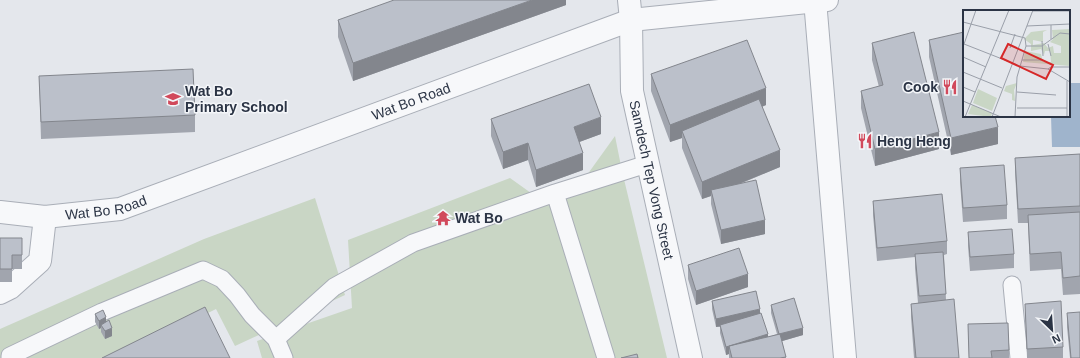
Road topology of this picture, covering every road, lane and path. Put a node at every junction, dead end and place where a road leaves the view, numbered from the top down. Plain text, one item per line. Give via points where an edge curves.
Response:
1 (819, 0) edge
2 (630, 10) edge
3 (648, 164) junction
4 (555, 193) junction
5 (0, 212) edge
6 (45, 217) junction
7 (1012, 285) dead end
8 (0, 293) edge
9 (276, 339) junction
10 (10, 358) edge
11 (284, 358) edge
12 (606, 358) edge
13 (691, 358) edge
14 (845, 358) edge
15 (1019, 358) edge

1 - 2 street, Wat Bo Road
1 - 14 street
2 - 3 street, Samdech Tep Vong Street via 632,91
2 - 6 street, Wat Bo Road via 120,209
3 - 4 lane
3 - 13 street, Samdech Tep Vong Street
4 - 9 lane via 413,243 334,287
4 - 12 lane
5 - 6 street, Wat Bo Road
6 - 8 street via 40,260 10,288
7 - 15 lane
9 - 10 lane via 222,280 203,270 102,312
9 - 11 lane

